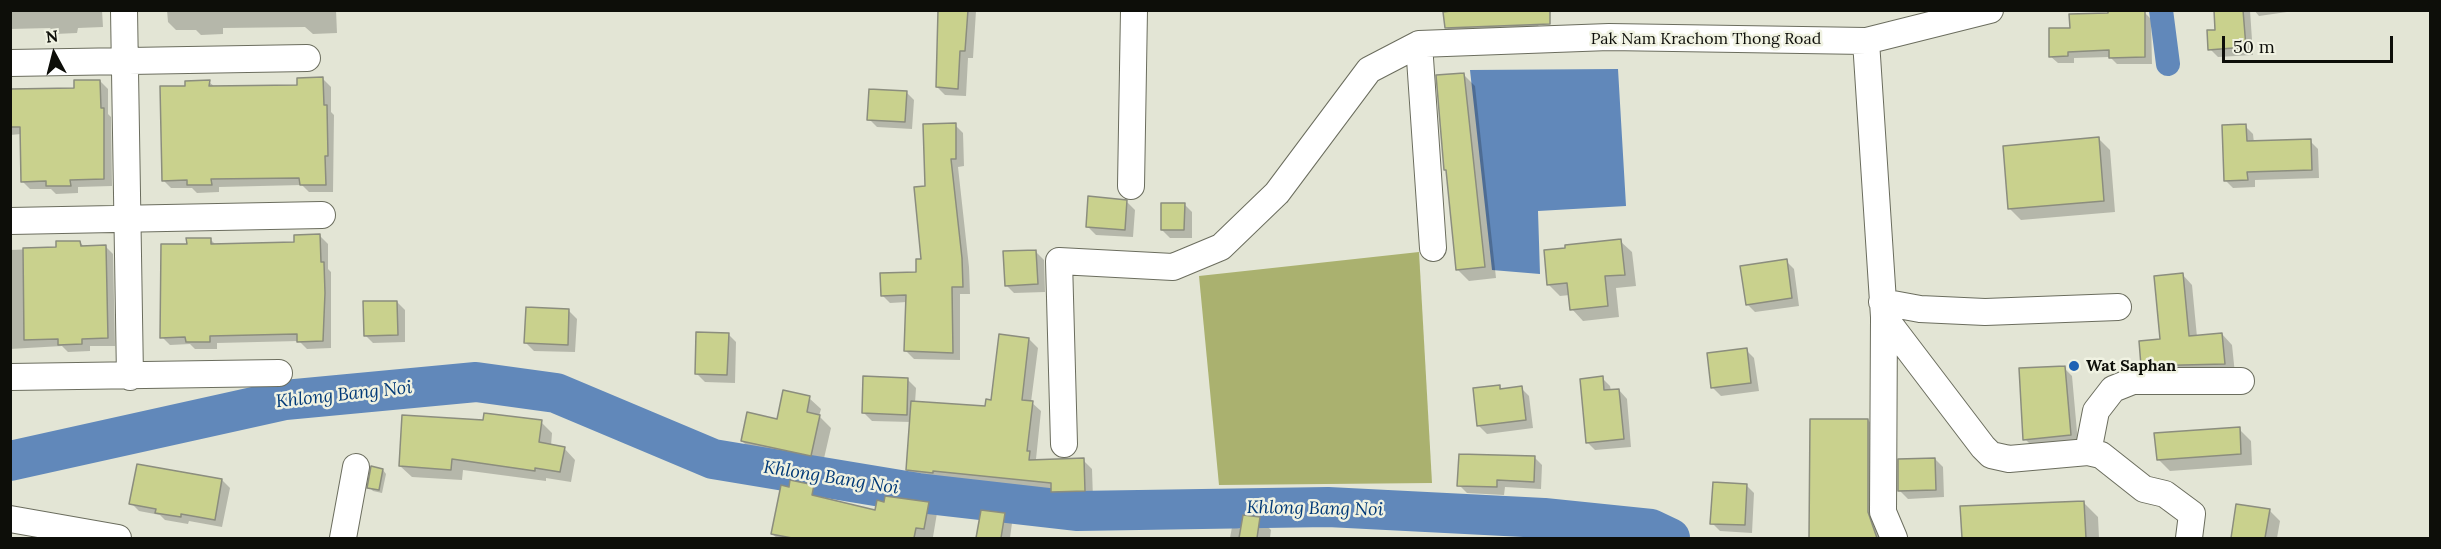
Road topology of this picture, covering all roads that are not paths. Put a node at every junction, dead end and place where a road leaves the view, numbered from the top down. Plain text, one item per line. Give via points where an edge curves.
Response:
1 (124, 10) edge
2 (1134, 10) edge
3 (1990, 10) edge
4 (1866, 41) junction
5 (1419, 44) junction
6 (307, 58) dead end
7 (125, 61) junction
8 (10, 63) edge
9 (1131, 186) dead end
10 (322, 215) dead end
11 (127, 218) junction
12 (10, 221) edge
13 (1434, 248) dead end
14 (2118, 307) dead end
15 (1883, 310) junction
16 (279, 373) dead end
17 (10, 377) edge
18 (130, 377) junction
19 (2241, 381) dead end
20 (1064, 444) dead end
21 (2088, 452) junction
22 (356, 467) dead end
23 (10, 519) edge
24 (118, 538) edge
25 (343, 538) edge
26 (1894, 538) edge
27 (2189, 538) edge

1 - 7 street
2 - 9 street
3 - 4 street, Pak Nam Krachom Thong Road
4 - 5 street, Pak Nam Krachom Thong Road via 1608,37
4 - 15 street
5 - 13 street
5 - 20 street via 1370,70 1277,193 1221,247 1173,267 1059,261
6 - 7 street
7 - 8 street
7 - 11 street
10 - 11 street
11 - 12 street
11 - 18 street
14 - 15 street via 1985,312
15 - 21 street via 1991,455 2009,459
15 - 26 street via 1883,512
16 - 18 street
17 - 18 street
19 - 21 street via 2133,381 2113,389 2096,411
21 - 27 street via 2101,455 2144,489 2165,494 2192,514
22 - 25 street
23 - 24 street

